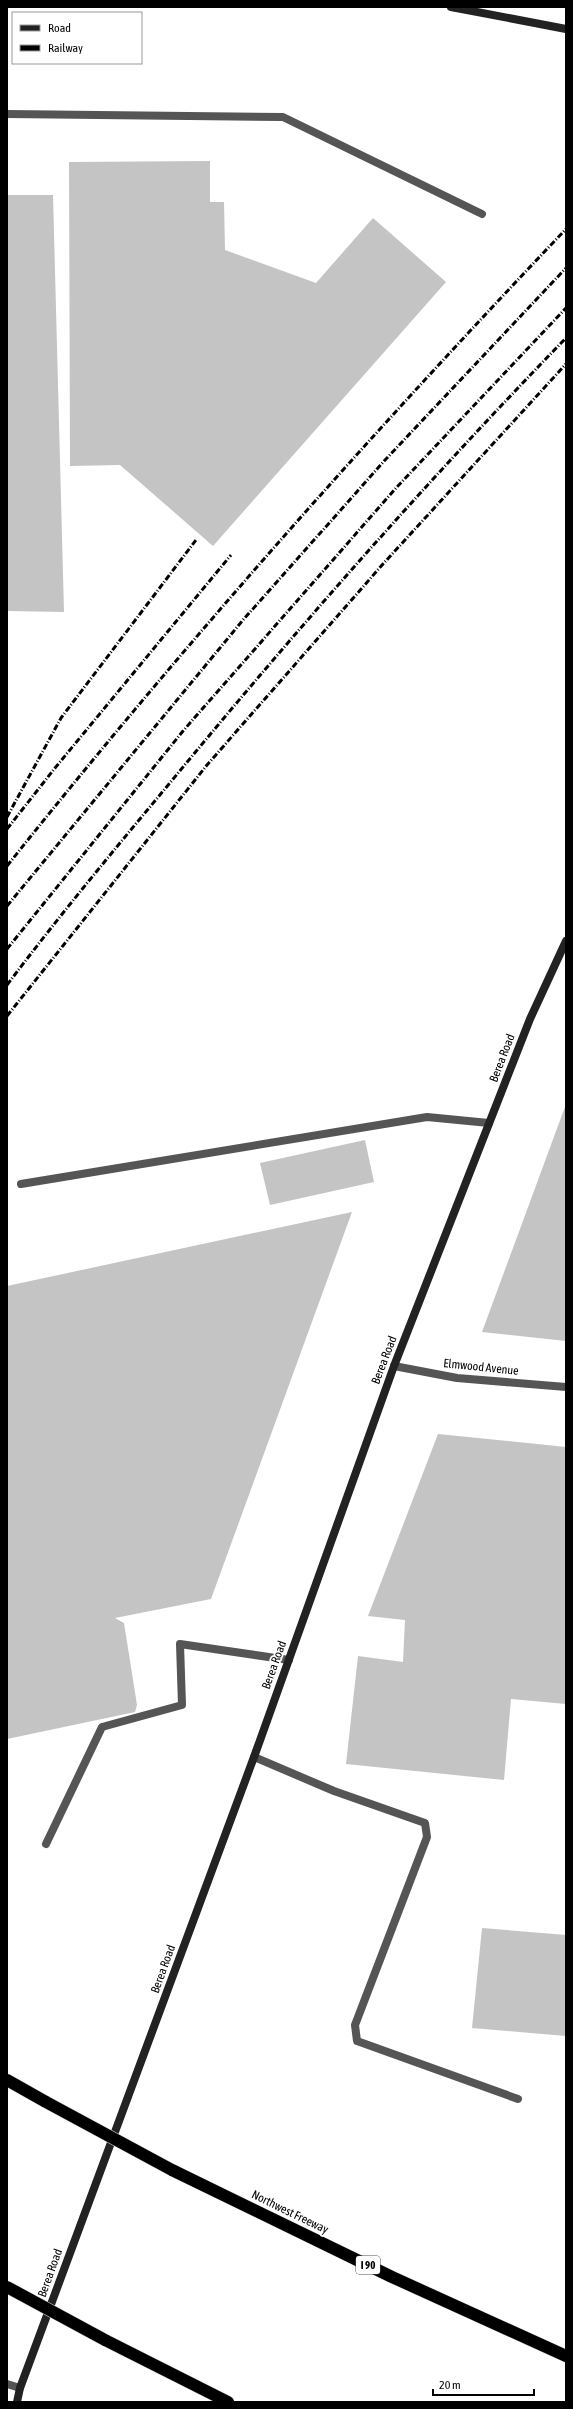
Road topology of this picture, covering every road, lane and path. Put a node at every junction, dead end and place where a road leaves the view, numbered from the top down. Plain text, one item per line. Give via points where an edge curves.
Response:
1 (451, 7) edge
2 (566, 29) edge
3 (7, 114) edge
4 (482, 214) dead end
5 (566, 941) edge
6 (489, 1124) junction
7 (21, 1184) dead end
8 (394, 1366) junction
9 (566, 1387) edge
10 (289, 1660) junction
11 (254, 1757) junction
12 (46, 1844) dead end
13 (7, 2080) edge
14 (518, 2099) dead end
15 (7, 2287) edge
16 (566, 2356) edge
17 (7, 2384) edge
18 (20, 2388) junction
19 (18, 2402) edge
20 (228, 2402) edge

1 - 2 main road
3 - 4 street via 283,117
5 - 6 main road, Berea Road via 530,1019
6 - 7 street via 427,1117
6 - 8 main road, Berea Road
8 - 9 street, Elmwood Avenue via 457,1378
8 - 10 main road, Berea Road
10 - 11 main road, Berea Road
10 - 12 street via 180,1644 182,1706 102,1727
11 - 14 street via 334,1791 424,1823 427,1837 355,2025 357,2041
11 - 18 main road, Berea Road
13 - 16 highway, Northwest Freeway / I 90, bridge via 172,2170 392,2277
15 - 20 highway, bridge
17 - 18 street
18 - 19 main road, Berea Road

